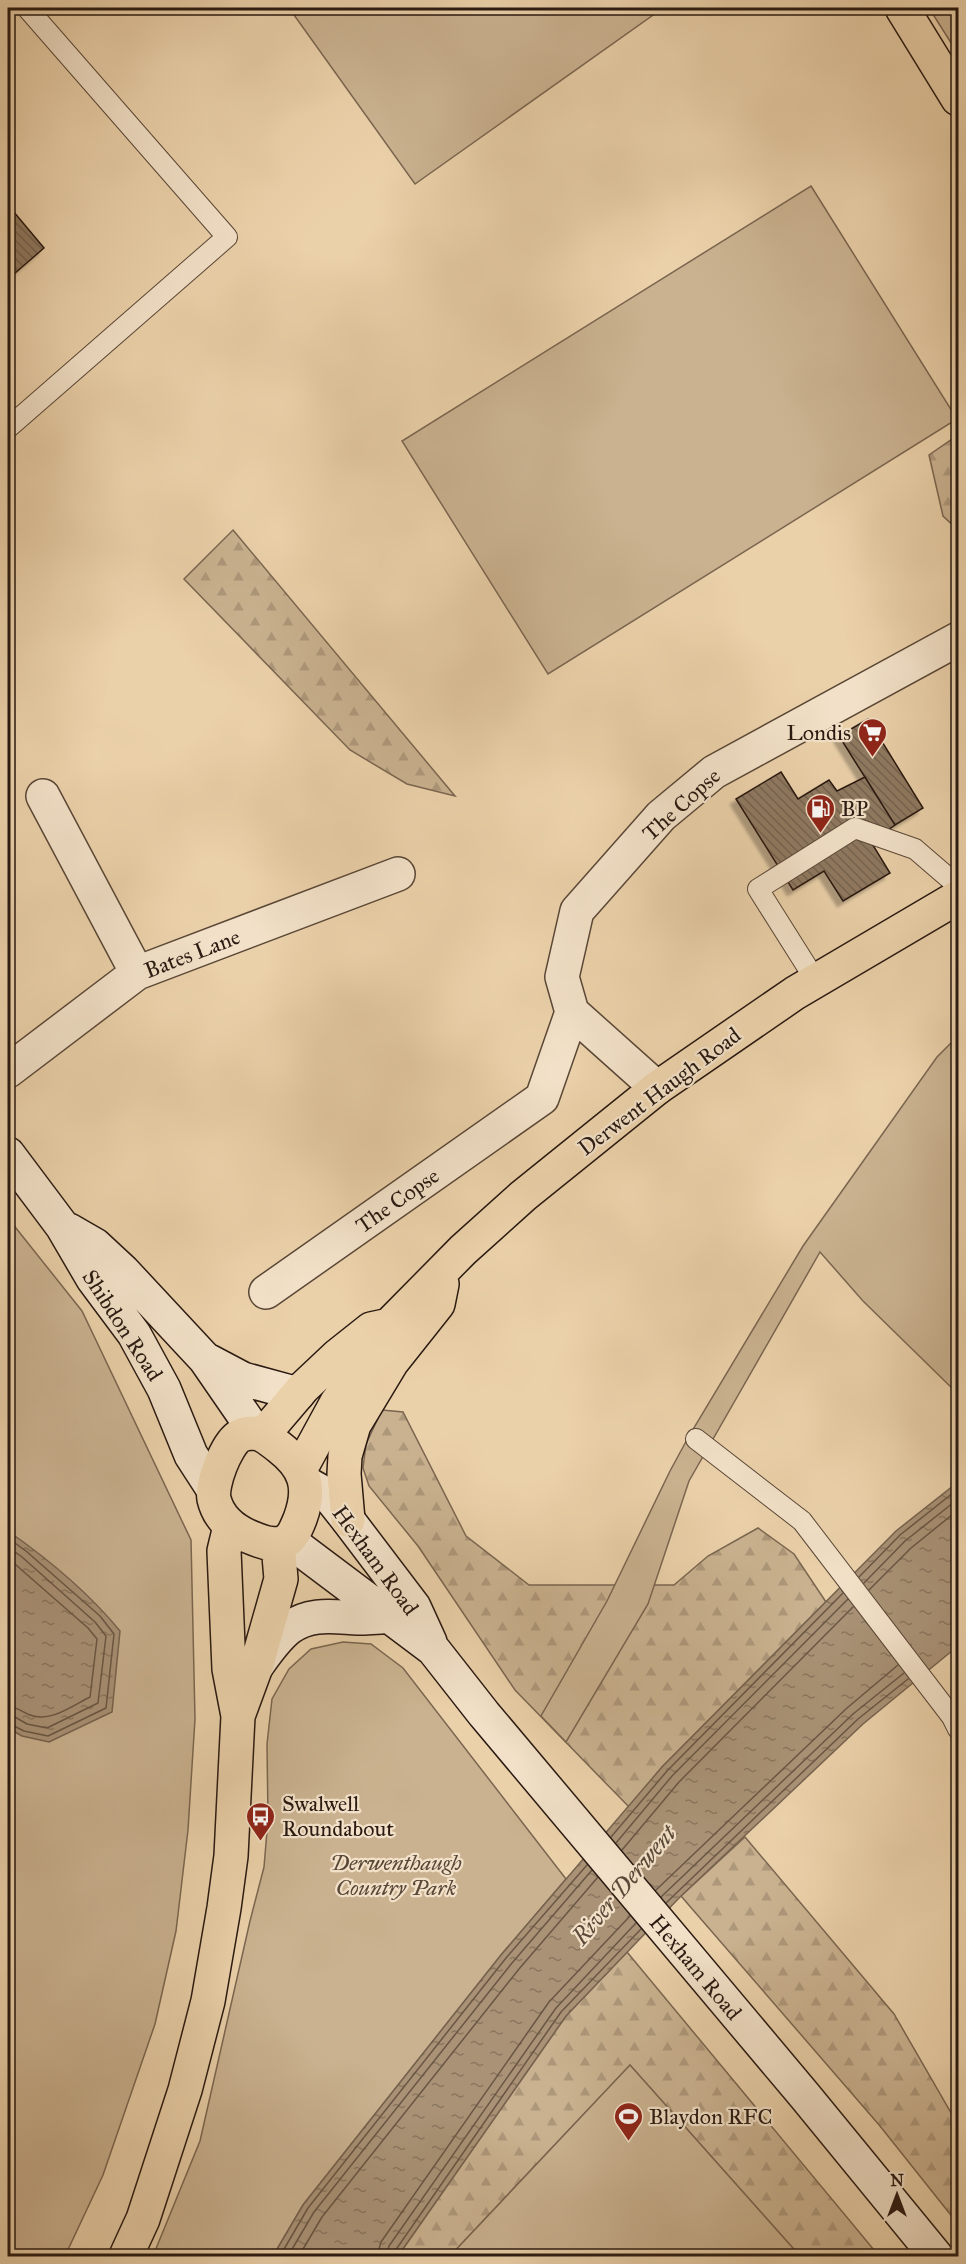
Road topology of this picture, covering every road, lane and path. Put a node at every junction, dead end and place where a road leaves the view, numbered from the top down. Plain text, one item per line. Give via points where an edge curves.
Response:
1 (27, 8) edge
2 (902, 8) edge
3 (958, 99) edge
4 (8, 428) edge
5 (958, 639) edge
6 (43, 796) dead end
7 (398, 874) dead end
8 (958, 886) edge
9 (958, 897) edge
10 (137, 973) junction
11 (816, 981) junction
12 (572, 1012) junction
13 (8, 1071) edge
14 (657, 1088) junction
15 (8, 1154) edge
16 (62, 1226) junction
17 (446, 1267) junction
18 (266, 1292) dead end
19 (389, 1325) junction
20 (205, 1359) junction
21 (298, 1394) junction
22 (259, 1434) junction
23 (696, 1439) dead end
24 (303, 1476) junction
25 (213, 1489) junction
26 (348, 1520) junction
27 (230, 1526) junction
28 (283, 1542) junction
29 (391, 1616) junction
30 (433, 1649) junction
31 (256, 1667) junction
32 (238, 1716) junction
33 (958, 1729) edge
34 (126, 2256) edge
35 (936, 2256) edge

1 - 4 lane via 227,237
2 - 3 main road
5 - 12 main road, The Copse via 714,771 662,816 577,911 562,978
6 - 10 main road
7 - 10 main road, Bates Lane
8 - 11 lane via 915,849 855,828 758,889
9 - 11 main road, Derwent Haugh Road
10 - 13 main road, Bates Lane
11 - 14 main road, Derwent Haugh Road
12 - 14 main road
12 - 18 main road, The Copse via 542,1098
14 - 17 main road, Derwent Haugh Road via 523,1196
15 - 16 main road, Shibdon Road
16 - 20 main road, Shibdon Road via 102,1251
16 - 25 main road, Shibdon Road via 93,1279 139,1343 164,1389 191,1455
17 - 19 main road, Derwent Haugh Road
17 - 26 main road via 438,1304 392,1362 354,1425 345,1456
19 - 21 main road, Derwent Haugh Road via 371,1329
19 - 24 main road, Derwent Haugh Road via 384,1341 337,1402
20 - 21 main road via 243,1379
20 - 22 main road, Shibdon Road
21 - 22 main road, Derwent Haugh Road
22 - 24 main road via 289,1455
22 - 25 main road via 236,1438
23 - 33 lane via 802,1521
24 - 26 main road, Hexham Road via 329,1496
24 - 28 main road via 304,1508 296,1529
25 - 27 main road via 214,1500
26 - 30 main road, Hexham Road via 414,1607
27 - 28 main road via 265,1543
27 - 32 main road via 224,1551 229,1669
28 - 29 main road, Hexham Road
28 - 31 main road via 281,1579
29 - 30 main road, Hexham Road
29 - 31 main road via 320,1616 302,1620 273,1644
30 - 35 main road, Hexham Road
31 - 32 main road
32 - 34 main road via 231,1856 208,2001 170,2140

